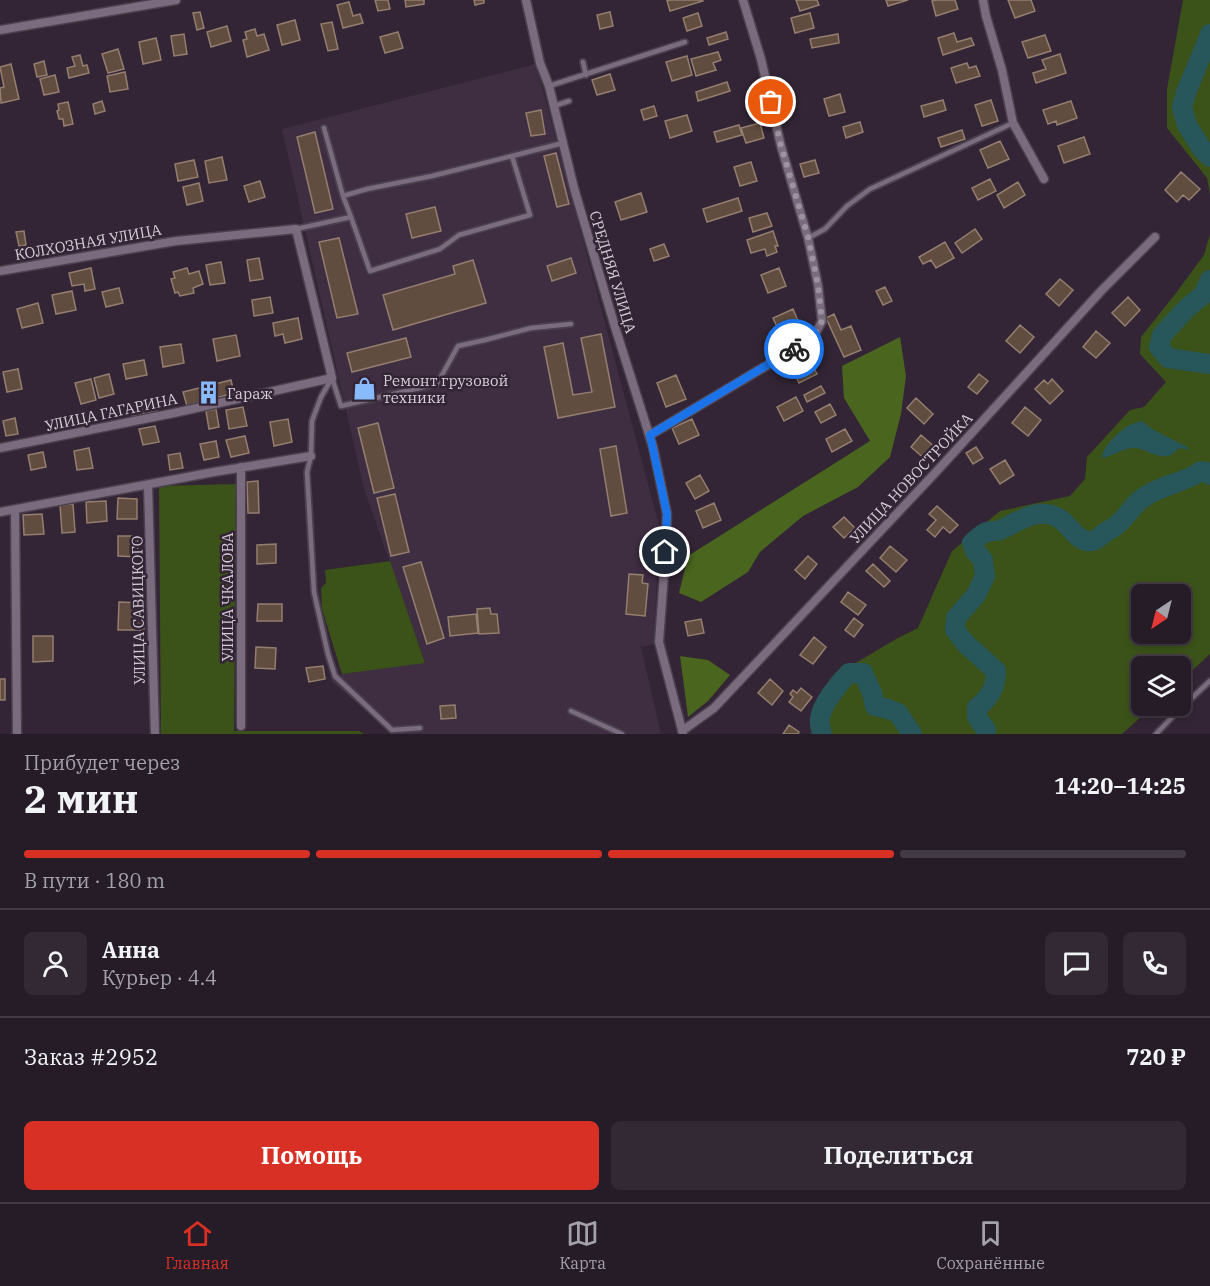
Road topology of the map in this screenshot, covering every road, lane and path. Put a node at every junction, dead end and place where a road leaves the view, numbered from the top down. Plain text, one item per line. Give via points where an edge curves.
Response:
1 (176, 0) edge
2 (526, 0) edge
3 (743, 0) edge
4 (982, 0) edge
5 (0, 30) edge
6 (685, 42) dead end
7 (583, 62) dead end
8 (586, 75) junction
9 (549, 86) junction
10 (569, 101) dead end
11 (554, 106) junction
12 (1014, 123) junction
13 (324, 128) dead end
14 (563, 144) junction
15 (512, 156) junction
16 (1044, 179) dead end
17 (343, 196) junction
18 (351, 217) junction
19 (296, 229) junction
20 (808, 237) junction
21 (1155, 237) dead end
22 (0, 270) edge
23 (571, 324) dead end
24 (332, 378) junction
25 (650, 435) junction
26 (0, 448) edge
27 (311, 456) junction
28 (241, 467) junction
29 (148, 485) junction
30 (15, 510) junction
31 (0, 512) edge
32 (665, 552) junction
33 (646, 560) dead end
34 (1210, 681) edge
35 (572, 711) dead end
36 (241, 726) dead end
37 (420, 728) dead end
38 (683, 732) edge
39 (17, 734) edge
40 (154, 734) edge
41 (622, 734) edge
42 (1156, 734) edge

1 - 5 street
2 - 9 street, СРЕДНЯЯ УЛИЦА
3 - 20 street
4 - 12 street
6 - 8 lane
7 - 8 lane
8 - 9 lane
9 - 11 street, СРЕДНЯЯ УЛИЦА
10 - 11 lane
11 - 14 street, СРЕДНЯЯ УЛИЦА
12 - 16 street
12 - 20 lane via 870,189 825,229
13 - 17 lane
14 - 15 lane
14 - 25 street, СРЕДНЯЯ УЛИЦА
15 - 17 lane
15 - 18 lane via 530,215 459,235 440,249 370,271
17 - 18 lane
18 - 19 lane
19 - 22 street, КОЛХОЗНАЯ УЛИЦА via 180,241
19 - 24 street
20 - 25 street via 822,321 813,338
21 - 38 street, УЛИЦА НОВОСТРОЙКА via 714,708
23 - 24 lane via 531,328 458,346 437,384 341,406
24 - 26 street, УЛИЦА ГАГАРИНА
24 - 27 lane via 312,421
25 - 32 street, СРЕДНЯЯ УЛИЦА via 667,514
27 - 28 street
27 - 37 lane via 307,472 314,592 335,676 392,729
28 - 29 street
28 - 36 street, УЛИЦА ЧКАЛОВА
29 - 30 street
29 - 40 street, УЛИЦА САВИЦКОГО
30 - 31 street
30 - 39 street
32 - 33 lane
32 - 38 street, СРЕДНЯЯ УЛИЦА via 659,642
34 - 42 lane
35 - 41 lane

